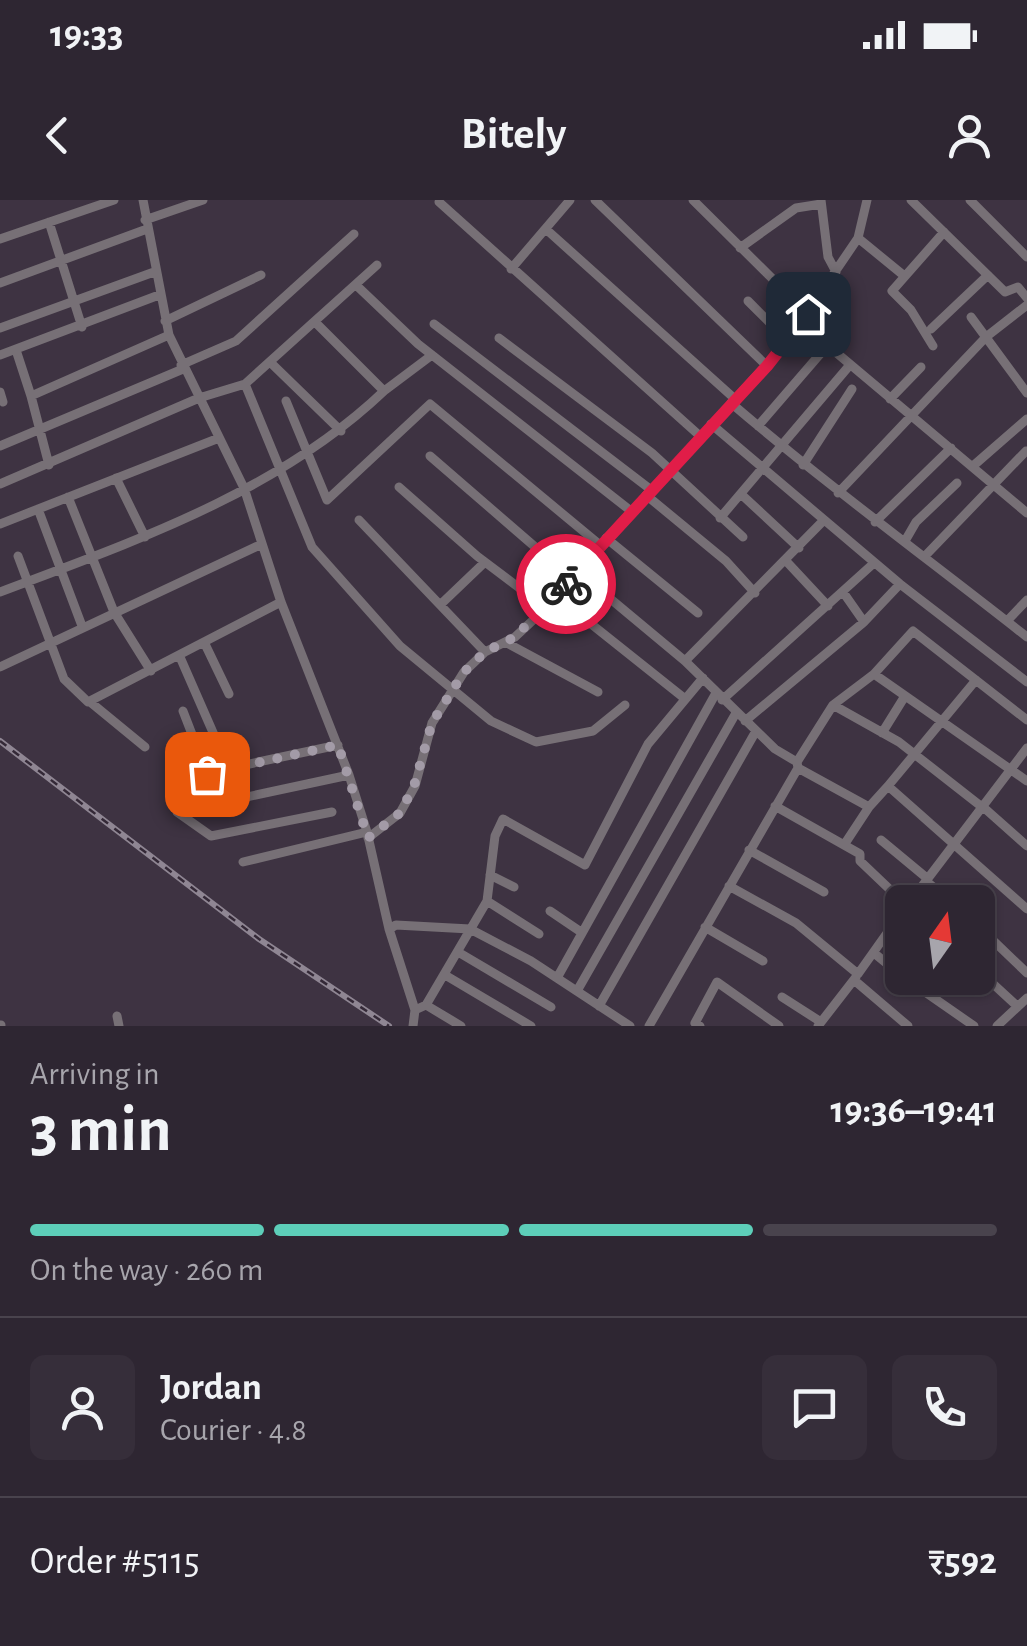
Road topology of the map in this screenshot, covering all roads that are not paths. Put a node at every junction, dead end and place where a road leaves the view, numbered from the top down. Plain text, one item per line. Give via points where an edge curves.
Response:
1 (114, 200) edge
2 (143, 200) edge
3 (202, 200) edge
4 (570, 200) edge
5 (595, 200) edge
6 (694, 200) edge
7 (715, 200) edge
8 (867, 200) edge
9 (911, 200) edge
10 (970, 200) edge
11 (439, 202) edge
12 (821, 202) edge
13 (703, 210) junction
14 (49, 222) junction
15 (146, 224) junction
16 (548, 230) junction
17 (944, 232) junction
18 (354, 234) dead end
19 (858, 238) junction
20 (0, 239) edge
21 (740, 248) junction
22 (1027, 257) edge
23 (62, 260) junction
24 (377, 265) dead end
25 (511, 269) junction
26 (154, 272) junction
27 (836, 272) junction
28 (261, 274) dead end
29 (902, 274) junction
30 (988, 274) junction
31 (0, 283) edge
32 (356, 285) junction
33 (159, 295) junction
34 (76, 300) junction
35 (748, 301) dead end
36 (1027, 301) edge
37 (971, 317) dead end
38 (805, 318) junction
39 (165, 322) junction
40 (315, 322) junction
41 (434, 324) dead end
42 (82, 327) junction
43 (0, 328) edge
44 (930, 329) dead end
45 (169, 335) junction
46 (986, 336) junction
47 (499, 338) dead end
48 (788, 341) junction
49 (827, 346) junction
50 (933, 346) dead end
51 (16, 350) junction
52 (432, 355) junction
53 (0, 356) edge
54 (270, 362) junction
55 (767, 366) junction
56 (849, 366) junction
57 (182, 367) junction
58 (920, 367) dead end
59 (246, 384) junction
60 (852, 390) dead end
61 (384, 391) junction
62 (1027, 393) edge
63 (31, 396) junction
64 (199, 398) junction
65 (890, 399) junction
66 (286, 401) dead end
67 (733, 401) junction
68 (912, 416) junction
69 (1027, 420) edge
70 (711, 424) junction
71 (758, 426) junction
72 (342, 431) junction
73 (39, 432) junction
74 (700, 436) junction
75 (218, 438) junction
76 (0, 446) edge
77 (781, 446) junction
78 (952, 448) junction
79 (1026, 451) edge
80 (309, 454) junction
81 (430, 456) dead end
82 (49, 465) junction
83 (803, 465) junction
84 (765, 466) junction
85 (973, 466) junction
86 (669, 469) junction
87 (281, 472) junction
88 (116, 478) junction
89 (993, 482) junction
90 (957, 483) dead end
91 (0, 484) edge
92 (400, 487) dead end
93 (244, 488) junction
94 (648, 492) junction
95 (838, 493) junction
96 (742, 495) junction
97 (68, 497) junction
98 (38, 509) junction
99 (631, 510) junction
100 (1027, 513) edge
101 (720, 518) junction
102 (359, 520) dead end
103 (823, 522) junction
104 (875, 522) junction
105 (0, 524) edge
106 (144, 537) junction
107 (743, 537) dead end
108 (905, 540) junction
109 (603, 542) junction
110 (262, 544) junction
111 (800, 548) junction
112 (18, 556) dead end
113 (925, 556) junction
114 (92, 557) junction
115 (485, 562) junction
116 (788, 562) junction
117 (874, 563) junction
118 (58, 570) junction
119 (574, 574) junction
120 (26, 582) junction
121 (900, 584) junction
122 (0, 592) edge
123 (843, 592) junction
124 (755, 593) junction
125 (556, 596) junction
126 (1027, 600) edge
127 (281, 602) junction
128 (440, 605) junction
129 (828, 606) junction
130 (546, 608) junction
131 (114, 612) junction
132 (698, 612) dead end
133 (1007, 621) junction
134 (864, 622) junction
135 (82, 626) junction
136 (1027, 637) edge
137 (48, 642) junction
138 (505, 642) junction
139 (205, 644) junction
140 (485, 652) junction
141 (180, 657) junction
142 (686, 660) junction
143 (0, 667) edge
144 (151, 671) junction
145 (874, 674) junction
146 (703, 678) junction
147 (976, 680) junction
148 (1027, 682) edge
149 (454, 690) junction
150 (598, 692) dead end
151 (229, 694) dead end
152 (720, 696) junction
153 (905, 696) junction
154 (684, 698) junction
155 (89, 701) junction
156 (625, 705) dead end
157 (833, 705) junction
158 (183, 711) dead end
159 (736, 713) junction
160 (940, 720) junction
161 (1027, 720) edge
162 (745, 721) junction
163 (756, 731) junction
164 (882, 733) junction
165 (338, 745) junction
166 (146, 746) dead end
167 (1027, 748) edge
168 (912, 753) junction
169 (798, 765) junction
170 (1011, 768) junction
171 (229, 769) junction
172 (348, 775) junction
173 (1027, 781) edge
174 (888, 786) junction
175 (775, 806) junction
176 (982, 806) junction
177 (869, 807) junction
178 (332, 812) dead end
179 (368, 835) junction
180 (881, 840) dead end
181 (955, 844) junction
182 (844, 845) junction
183 (1027, 846) edge
184 (750, 850) junction
185 (243, 862) dead end
186 (490, 875) junction
187 (927, 880) junction
188 (887, 885) edge
189 (922, 885) edge
190 (932, 885) edge
191 (729, 886) junction
192 (514, 887) dead end
193 (824, 892) dead end
194 (487, 902) junction
195 (1027, 910) edge
196 (550, 912) dead end
197 (705, 928) junction
198 (388, 929) junction
199 (470, 929) junction
200 (581, 932) junction
201 (539, 934) dead end
202 (885, 937) edge
203 (995, 942) edge
204 (458, 952) junction
205 (874, 953) junction
206 (764, 961) dead end
207 (885, 961) edge
208 (1027, 973) edge
209 (445, 975) junction
210 (856, 977) junction
211 (556, 978) junction
212 (995, 986) edge
213 (577, 991) junction
214 (931, 995) edge
215 (782, 997) dead end
216 (1027, 998) edge
217 (426, 1005) junction
218 (551, 1006) dead end
219 (599, 1006) junction
220 (1017, 1006) junction
221 (415, 1010) junction
222 (819, 1024) edge
223 (413, 1026) edge
224 (461, 1026) edge
225 (531, 1026) edge
226 (630, 1026) edge
227 (649, 1026) edge
228 (700, 1026) edge
229 (778, 1026) edge
230 (908, 1026) edge
231 (974, 1026) edge
232 (997, 1026) edge

1 - 14 street
2 - 15 street
3 - 15 street
4 - 16 street
5 - 55 street
6 - 13 street
7 - 13 street
8 - 19 street
9 - 17 street
10 - 22 street
11 - 25 street
12 - 21 street via 796,208
12 - 27 street
13 - 21 street
14 - 20 street
14 - 23 street
15 - 23 street
15 - 26 street
16 - 25 street
16 - 67 street
17 - 29 street
17 - 30 street
18 - 57 street via 236,342
19 - 27 street
19 - 29 street
21 - 38 street
23 - 31 street
23 - 34 street
24 - 32 street
25 - 74 street
26 - 33 street
26 - 34 street
27 - 38 street
28 - 39 street
29 - 50 street via 892,290
30 - 36 street via 1005,292 1018,287
30 - 44 street
32 - 40 street
32 - 52 street
33 - 39 street
33 - 42 street
34 - 42 street
34 - 43 street
35 - 48 street
36 - 46 street
37 - 46 street
38 - 48 street
38 - 49 street
39 - 45 street
40 - 54 street
40 - 61 street
41 - 94 street
42 - 51 street
45 - 57 street
45 - 63 street
46 - 62 street
46 - 68 street
47 - 86 street
48 - 55 street
49 - 56 street
49 - 71 street
51 - 53 street
51 - 63 street
52 - 61 street
52 - 99 street
54 - 59 street
54 - 72 street
55 - 67 street
56 - 65 street
56 - 77 street
57 - 64 street
57 - 73 street
58 - 65 street
59 - 64 street
59 - 87 street
60 - 83 street
61 - 72 street
63 - 73 street
64 - 75 street
64 - 82 street
65 - 68 street
66 - 80 street
67 - 70 street
67 - 71 street
68 - 78 street
68 - 95 street
69 - 85 street
70 - 74 street
70 - 84 street
71 - 77 street
72 - 80 street
73 - 76 street
73 - 82 street
74 - 86 street
75 - 88 street
75 - 93 street
77 - 83 street
77 - 84 street
78 - 85 street
78 - 104 street
79 - 89 street
80 - 87 street
80 - 109 street via 326,500 430,404
81 - 119 street
82 - 91 street
83 - 95 street
84 - 96 street
84 - 103 street
85 - 89 street
86 - 94 street
86 - 101 street
87 - 93 street
87 - 149 street via 312,547 400,646
88 - 97 street
88 - 106 street
89 - 100 street
89 - 113 street
90 - 108 street
92 - 115 street
93 - 106 street
93 - 110 street
94 - 99 street
94 - 124 street
95 - 104 street
96 - 101 street
96 - 111 street
97 - 98 street
97 - 114 street
98 - 105 street
98 - 118 street
99 - 109 street
101 - 107 street
102 - 128 street
103 - 111 street
103 - 117 street
104 - 108 street
106 - 114 street
108 - 113 street
109 - 119 street
109 - 132 street
110 - 127 street
110 - 131 street
111 - 116 street
112 - 120 street
113 - 133 street
114 - 118 street
114 - 131 street
115 - 128 street
115 - 130 street
116 - 124 street
116 - 129 street
117 - 121 street
117 - 123 street
118 - 120 street
118 - 135 street
119 - 125 street
119 - 142 street
120 - 122 street
120 - 137 street
121 - 134 street
121 - 148 street
123 - 129 street
123 - 134 street
124 - 142 street
125 - 130 street
125 - 154 street
126 - 133 street
127 - 139 street
127 - 165 street
128 - 140 street
129 - 152 street
130 - 138 street
131 - 135 street
131 - 144 street
133 - 136 street
134 - 162 street
135 - 137 street
137 - 143 street
137 - 155 street via 64,679
138 - 140 street
138 - 150 street
139 - 141 street
139 - 151 street
140 - 149 street
141 - 144 street
141 - 171 street
142 - 146 street
144 - 155 street
145 - 147 street via 913,631
145 - 153 street
145 - 157 street
146 - 152 street
146 - 154 street
147 - 160 street
147 - 161 street
149 - 156 street via 491,721 536,742 593,732
149 - 179 street via 432,723 400,813
152 - 159 street
152 - 200 street
153 - 160 street
153 - 164 street
154 - 186 street via 648,744 585,865 503,820 494,836
155 - 166 street
157 - 164 street
157 - 169 street
158 - 171 street via 207,774
159 - 162 street
159 - 213 street
160 - 168 street
160 - 170 street
162 - 163 street
163 - 169 street
163 - 219 street
164 - 168 street
165 - 171 street
165 - 172 street
167 - 170 street
168 - 174 street
168 - 176 street
169 - 175 street
169 - 177 street
170 - 173 street
170 - 176 street
172 - 178 street via 177,812 211,836
172 - 179 street
174 - 177 street
174 - 181 street
175 - 182 street
175 - 184 street
176 - 181 street
176 - 183 street
177 - 182 street
179 - 185 street
179 - 198 street
180 - 187 street
181 - 187 street
181 - 195 street
182 - 188 street
184 - 191 street
184 - 193 street
186 - 192 street
186 - 194 street
187 - 189 street
187 - 190 street
191 - 197 street
191 - 210 street via 796,923
194 - 199 street
194 - 201 street
196 - 200 street
197 - 206 street
197 - 227 street
198 - 199 street
198 - 221 street
199 - 204 street
199 - 211 street
200 - 211 street
202 - 205 street
203 - 208 street
204 - 209 street
204 - 218 street
205 - 207 street
205 - 210 street
209 - 217 street
209 - 225 street
210 - 222 street
210 - 230 street
211 - 213 street
212 - 220 street
213 - 219 street
214 - 231 street
215 - 222 street
216 - 220 street
217 - 221 street
217 - 224 street
219 - 226 street
220 - 232 street
221 - 223 street
228 - 229 street via 695,1023 717,982

